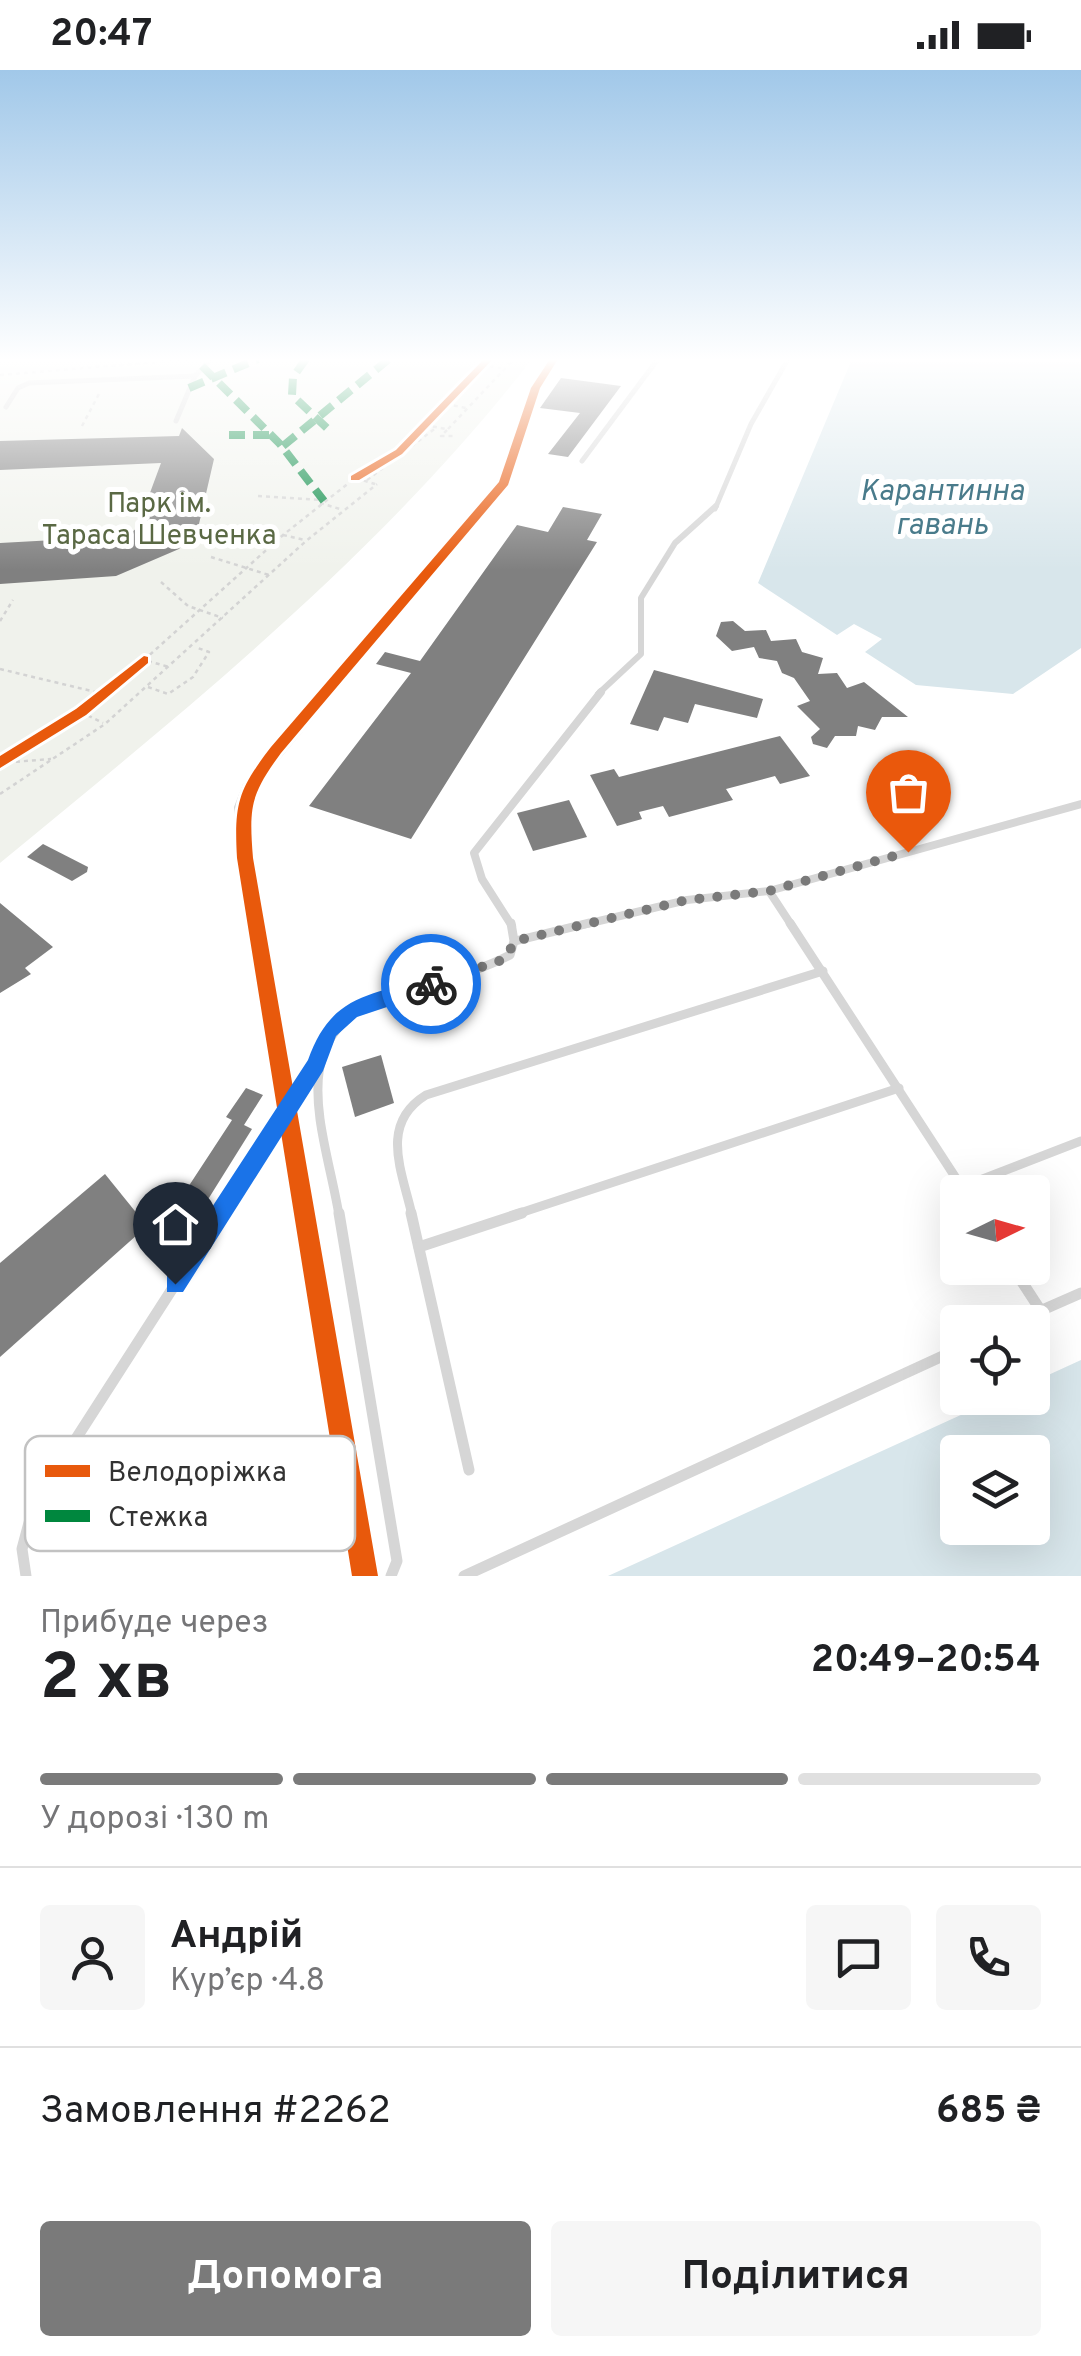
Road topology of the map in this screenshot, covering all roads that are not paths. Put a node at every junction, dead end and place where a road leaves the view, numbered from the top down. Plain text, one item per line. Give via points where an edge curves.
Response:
1 (522, 429) edge
2 (606, 429) edge
3 (749, 429) edge
4 (582, 461) dead end
5 (1081, 804) edge
6 (769, 891) junction
7 (515, 941) junction
8 (822, 971) junction
9 (316, 1065) junction
10 (899, 1088) junction
11 (1081, 1141) edge
12 (954, 1175) edge
13 (1000, 1175) edge
14 (419, 1247) junction
15 (1081, 1293) edge
16 (1050, 1306) edge
17 (940, 1357) edge
18 (78, 1436) edge
19 (341, 1436) edge
20 (469, 1470) dead end
21 (355, 1519) edge
22 (25, 1538) edge
23 (26, 1576) edge
24 (365, 1576) edge
25 (390, 1576) edge
26 (464, 1576) edge

1 - 19 street, bridge via 504,483 276,750 241,808
2 - 4 lane
3 - 7 lane via 720,500 675,543 641,598 641,654 593,699 474,852 474,866 506,912
5 - 6 lane
6 - 7 lane via 687,900
6 - 8 lane
7 - 9 lane via 510,955 497,962 351,1011 328,1031
8 - 10 lane
8 - 14 lane via 409,1105 396,1122 395,1142
9 - 18 lane
9 - 25 lane via 397,1561
10 - 12 lane
10 - 14 lane
11 - 13 lane
14 - 20 lane
15 - 16 lane
17 - 26 lane
21 - 24 street, bridge
22 - 23 lane

